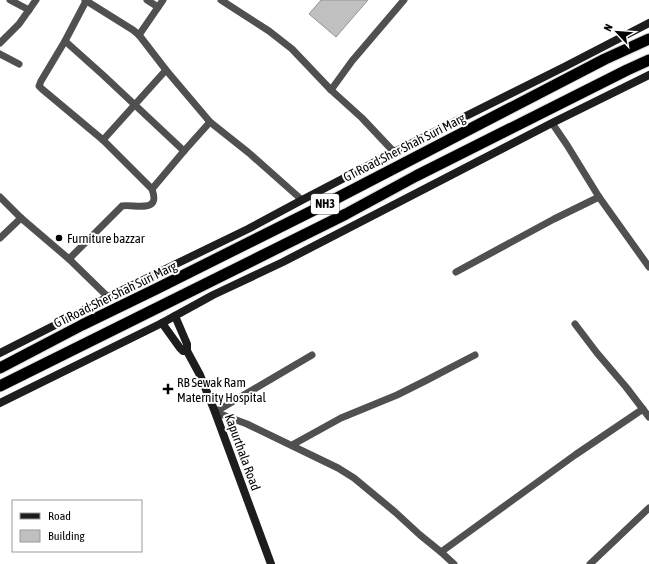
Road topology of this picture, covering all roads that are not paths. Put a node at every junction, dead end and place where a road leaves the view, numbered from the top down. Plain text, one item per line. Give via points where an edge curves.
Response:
1 (10, 0) edge
2 (36, 0) edge
3 (86, 0) edge
4 (147, 0) edge
5 (163, 0) edge
6 (221, 0) edge
7 (404, 0) edge
8 (158, 7) junction
9 (29, 10) junction
10 (649, 23) edge
11 (139, 35) junction
12 (649, 39) edge
13 (64, 41) junction
14 (0, 43) edge
15 (0, 54) edge
16 (649, 60) edge
17 (20, 64) dead end
18 (166, 70) junction
19 (649, 75) edge
20 (331, 90) junction
21 (135, 105) junction
22 (210, 122) junction
23 (552, 123) junction
24 (103, 140) junction
25 (184, 151) junction
26 (394, 152) junction
27 (152, 189) junction
28 (0, 197) edge
29 (598, 197) junction
30 (302, 200) junction
31 (21, 218) junction
32 (0, 238) edge
33 (68, 259) junction
34 (649, 267) edge
35 (456, 272) dead end
36 (108, 297) junction
37 (175, 316) junction
38 (162, 323) junction
39 (575, 324) dead end
40 (187, 352) junction
41 (0, 353) edge
42 (312, 355) dead end
43 (475, 355) dead end
44 (0, 368) edge
45 (0, 386) edge
46 (0, 403) edge
47 (643, 409) junction
48 (215, 412) junction
49 (649, 417) edge
50 (292, 445) junction
51 (649, 508) edge
52 (441, 552) junction
53 (271, 564) edge
54 (454, 564) edge
55 (590, 564) edge

1 - 9 street
2 - 9 street
3 - 11 street
3 - 13 street
4 - 8 street
5 - 8 street
6 - 20 street via 284,42
7 - 20 street
8 - 11 street
9 - 14 street
10 - 26 main road
11 - 18 street
12 - 44 highway, GT Road;Sher Shah Suri Marg / NH3 via 605,59
13 - 21 street
13 - 24 street via 39,86
15 - 17 street
16 - 45 highway, NH3
18 - 21 street
18 - 22 street
19 - 23 main road
20 - 26 street
21 - 24 street
21 - 25 street
22 - 25 street
22 - 30 street
23 - 29 street
23 - 37 main road
24 - 27 street
25 - 27 street
26 - 30 main road
27 - 33 street via 152,203 146,206 122,206
28 - 31 street
29 - 34 street
29 - 35 street
30 - 36 main road
31 - 32 street
31 - 33 street
33 - 36 street
36 - 41 main road
37 - 38 main road
37 - 40 main road, Kapurthala Road via 187,344
38 - 40 main road, Kapurthala Road via 180,348
38 - 46 main road
39 - 47 street
40 - 48 main road, Kapurthala Road
42 - 48 street
43 - 50 street via 397,395 342,418
47 - 49 street
47 - 52 street via 574,455
48 - 50 street
48 - 53 main road, Kapurthala Road
50 - 52 street via 354,478
51 - 55 street
52 - 54 street

